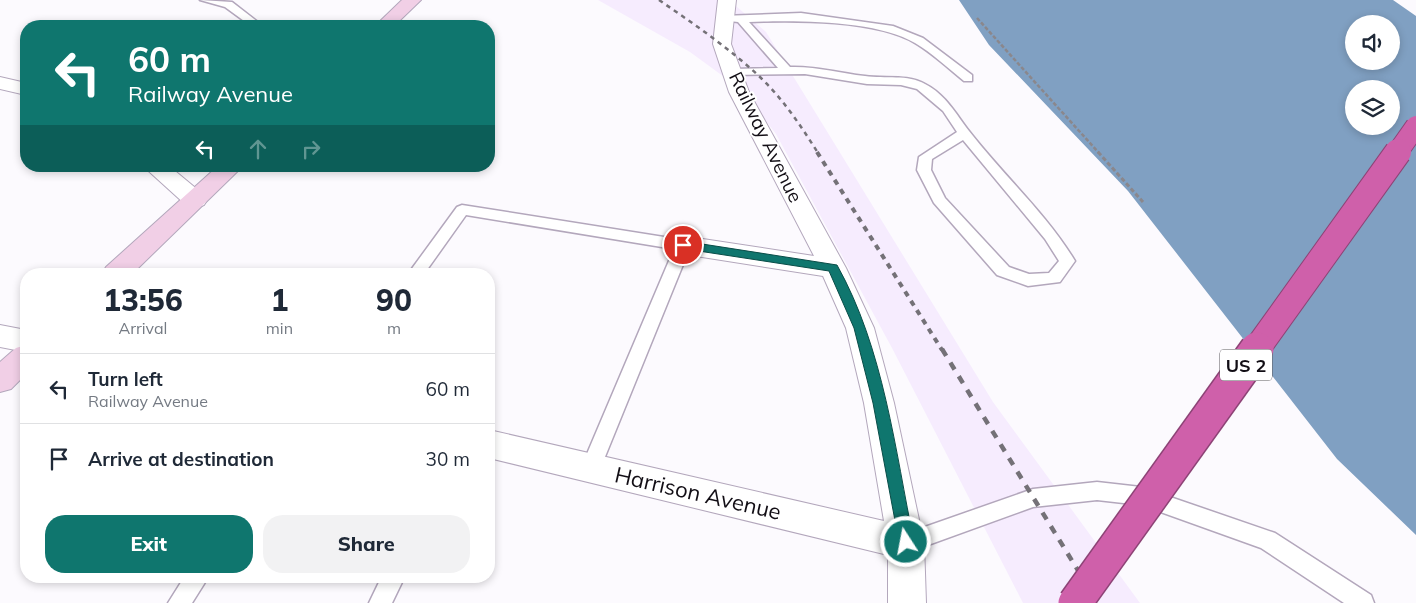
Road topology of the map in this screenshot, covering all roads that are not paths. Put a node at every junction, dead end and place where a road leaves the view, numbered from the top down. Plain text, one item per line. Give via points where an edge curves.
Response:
1 (205, 0) edge
2 (412, 0) edge
3 (731, 12) edge
4 (250, 20) edge
5 (390, 20) edge
6 (786, 70) junction
7 (733, 73) junction
8 (968, 78) dead end
9 (0, 83) edge
10 (20, 88) edge
11 (1416, 126) edge
12 (964, 133) junction
13 (161, 172) edge
14 (225, 172) edge
15 (195, 200) junction
16 (683, 245) junction
17 (121, 268) edge
18 (420, 268) edge
19 (833, 268) junction
20 (0, 336) edge
21 (20, 340) edge
22 (20, 362) edge
23 (0, 380) edge
24 (495, 445) edge
25 (591, 468) junction
26 (906, 542) junction
27 (193, 583) edge
28 (390, 583) edge
29 (179, 603) edge
30 (380, 603) edge
31 (907, 603) edge
32 (1075, 603) edge
33 (1363, 603) edge

1 - 4 lane via 228,4
2 - 5 main road
3 - 6 lane
3 - 7 street, Railway Avenue via 722,44
3 - 8 lane via 801,16 889,28 919,40
6 - 7 lane
6 - 12 lane via 901,81 921,86 948,109
7 - 19 street, Railway Avenue via 739,92
9 - 10 street
11 - 32 highway, US 2, bridge
12 - 12 lane via 926,157 924,170 939,200 1003,271 1028,280 1054,278 1067,261 1063,254
13 - 15 street
14 - 15 main road
15 - 17 main road
16 - 18 lane via 462,210
16 - 19 street
16 - 25 lane
19 - 26 street, Railway Avenue via 862,337 879,403
20 - 21 street
22 - 23 main road
24 - 25 street, Harrison Avenue
25 - 26 street, Harrison Avenue
26 - 31 street, Railway Avenue
26 - 33 lane via 1033,498 1097,491 1141,496 1268,540
27 - 29 lane
28 - 30 lane

